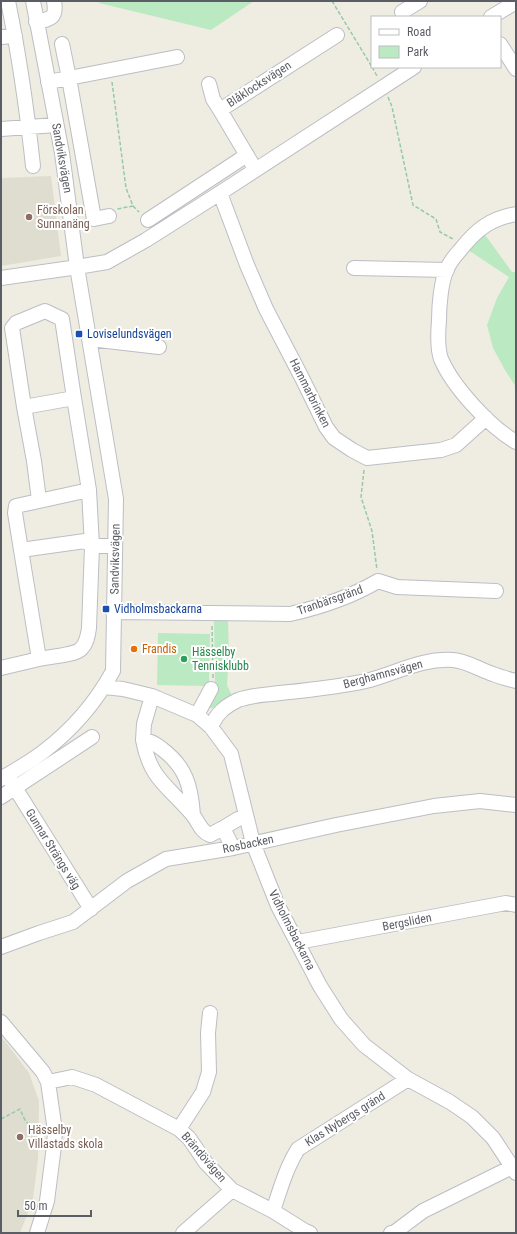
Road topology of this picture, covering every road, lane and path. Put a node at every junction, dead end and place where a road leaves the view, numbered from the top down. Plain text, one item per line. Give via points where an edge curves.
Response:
1 (8, 1) edge
2 (33, 1) edge
3 (54, 1) edge
4 (332, 1) edge
5 (420, 1) edge
6 (516, 2) edge
7 (402, 12) dead end
8 (493, 16) edge
9 (36, 22) junction
10 (337, 35) dead end
11 (8, 36) edge
12 (62, 44) dead end
13 (501, 46) edge
14 (177, 57) dead end
15 (371, 65) edge
16 (412, 68) edge
17 (110, 70) junction
18 (516, 70) edge
19 (69, 78) junction
20 (48, 82) junction
21 (209, 84) dead end
22 (384, 87) junction
23 (220, 110) junction
24 (56, 125) junction
25 (29, 127) junction
26 (1, 129) edge
27 (247, 155) junction
28 (33, 166) dead end
29 (255, 169) junction
30 (220, 193) junction
31 (516, 214) edge
32 (109, 216) joint
33 (148, 220) dead end
34 (464, 246) junction
35 (77, 267) junction
36 (354, 268) dead end
37 (447, 270) junction
38 (1, 278) edge
39 (90, 339) junction
40 (159, 347) dead end
41 (74, 398) junction
42 (24, 407) junction
43 (486, 418) junction
44 (516, 442) edge
45 (365, 456) junction
46 (89, 490) junction
47 (40, 500) junction
48 (92, 546) junction
49 (115, 546) junction
50 (21, 550) junction
51 (378, 582) junction
52 (496, 591) dead end
53 (113, 612) junction
54 (212, 614) junction
55 (39, 659) junction
56 (1, 668) edge
57 (516, 681) edge
58 (104, 687) junction
59 (152, 696) junction
60 (206, 697) junction
61 (211, 727) junction
62 (92, 737) dead end
63 (143, 740) junction
64 (4, 777) edge
65 (15, 788) junction
66 (1, 797) edge
67 (516, 805) edge
68 (193, 815) junction
69 (238, 819) dead end
70 (223, 828) junction
71 (253, 843) junction
72 (233, 848) junction
73 (516, 905) edge
74 (91, 909) junction
75 (298, 942) junction
76 (1, 947) edge
77 (210, 1013) dead end
78 (1, 1022) edge
79 (408, 1079) junction
80 (48, 1082) junction
81 (1, 1119) edge
82 (179, 1129) junction
83 (45, 1131) dead end
84 (515, 1168) edge
85 (232, 1190) junction
86 (273, 1211) junction
87 (37, 1233) edge
88 (184, 1233) edge
89 (310, 1233) edge
90 (394, 1233) edge

1 - 11 street
2 - 9 street, Sandviksvägen
3 - 9 street via 54,14 49,19
4 - 15 path
5 - 7 street
6 - 8 street
9 - 20 street, Sandviksvägen
10 - 23 street, Blåklocksvägen
11 - 25 street
12 - 19 street
13 - 18 street
14 - 17 street
16 - 22 street
17 - 19 street
17 - 32 path via 126,188 133,206 110,210
19 - 20 street
19 - 32 street via 94,219
20 - 24 street, Sandviksvägen
21 - 23 street via 213,99
22 - 29 street
22 - 34 path via 392,107 413,205 436,219 440,232
23 - 27 street, Blåklocksvägen
24 - 25 street
24 - 35 street, Sandviksvägen
25 - 26 street
25 - 28 street
27 - 29 street, Blåklocksvägen
27 - 33 street
29 - 30 street
30 - 35 street via 107,262
30 - 45 street, Hammarbrinken via 246,265 326,427 334,438
31 - 34 street via 490,222 476,231
34 - 37 street
35 - 38 street
35 - 39 street, Sandviksvägen
36 - 37 street
37 - 43 street via 438,326 440,357 448,374
39 - 40 street
39 - 49 street, Sandviksvägen via 116,499
41 - 42 street
41 - 42 street via 62,319 44,311 16,323 12,328
41 - 46 street
42 - 47 street
43 - 44 street
43 - 45 street, Hammarbrinken via 456,445 441,450 367,458
45 - 51 path via 360,497 372,531
46 - 47 street
46 - 48 street
47 - 50 street via 16,506
48 - 49 street
48 - 50 street via 85,541
48 - 55 street via 89,628 86,641 77,652
49 - 53 street, Sandviksvägen
50 - 55 street
51 - 52 street, Tranbärsgränd via 397,587
51 - 54 street, Tranbärsgränd via 359,593 290,614
53 - 54 street, Tranbärsgränd
53 - 58 street, Sandviksvägen via 113,670
54 - 60 path
55 - 56 street
57 - 61 street, Berghamnsvägen via 470,664 454,660 436,660 371,680 239,700 223,709
58 - 59 street, Vidholmsbackarna
58 - 64 street, Sandviksvägen via 76,723 43,752
59 - 60 street, Vidholmsbackarna
59 - 63 street via 144,724
60 - 61 street, Vidholmsbackarna
61 - 71 street, Vidholmsbackarna via 231,754
62 - 65 street
63 - 68 street via 151,767 159,780
63 - 68 street via 170,755 184,772 190,788
64 - 65 street, Gunnar Strängs väg
65 - 66 street
65 - 74 street, Gunnar Strängs väg
67 - 71 street, Rosbacken via 480,801 434,806
68 - 70 street via 204,832 210,835
69 - 70 street
70 - 72 street
71 - 72 street, Rosbacken
71 - 75 street, Vidholmsbackarna via 278,906
72 - 74 street, Rosbacken via 166,859 127,881
73 - 75 street, Bergsliden via 506,903
74 - 76 street, Rosbacken via 74,922
75 - 79 street, Vidholmsbackarna via 320,986 341,1019 364,1045
77 - 82 street via 208,1072 203,1092
78 - 80 street via 43,1072
79 - 84 street, Vidholmsbackarna via 472,1117 494,1138
79 - 86 street, Klas Nybergs gränd via 298,1149 292,1158
80 - 82 street, Brändövägen via 72,1077 96,1085
80 - 87 street via 55,1131 54,1146 47,1201
81 - 83 path via 20,1109 27,1124 34,1129
82 - 85 street, Brändövägen via 189,1138 206,1164
84 - 90 street via 423,1211
85 - 86 street, Brändövägen
85 - 88 street
86 - 89 street, Brändövägen

